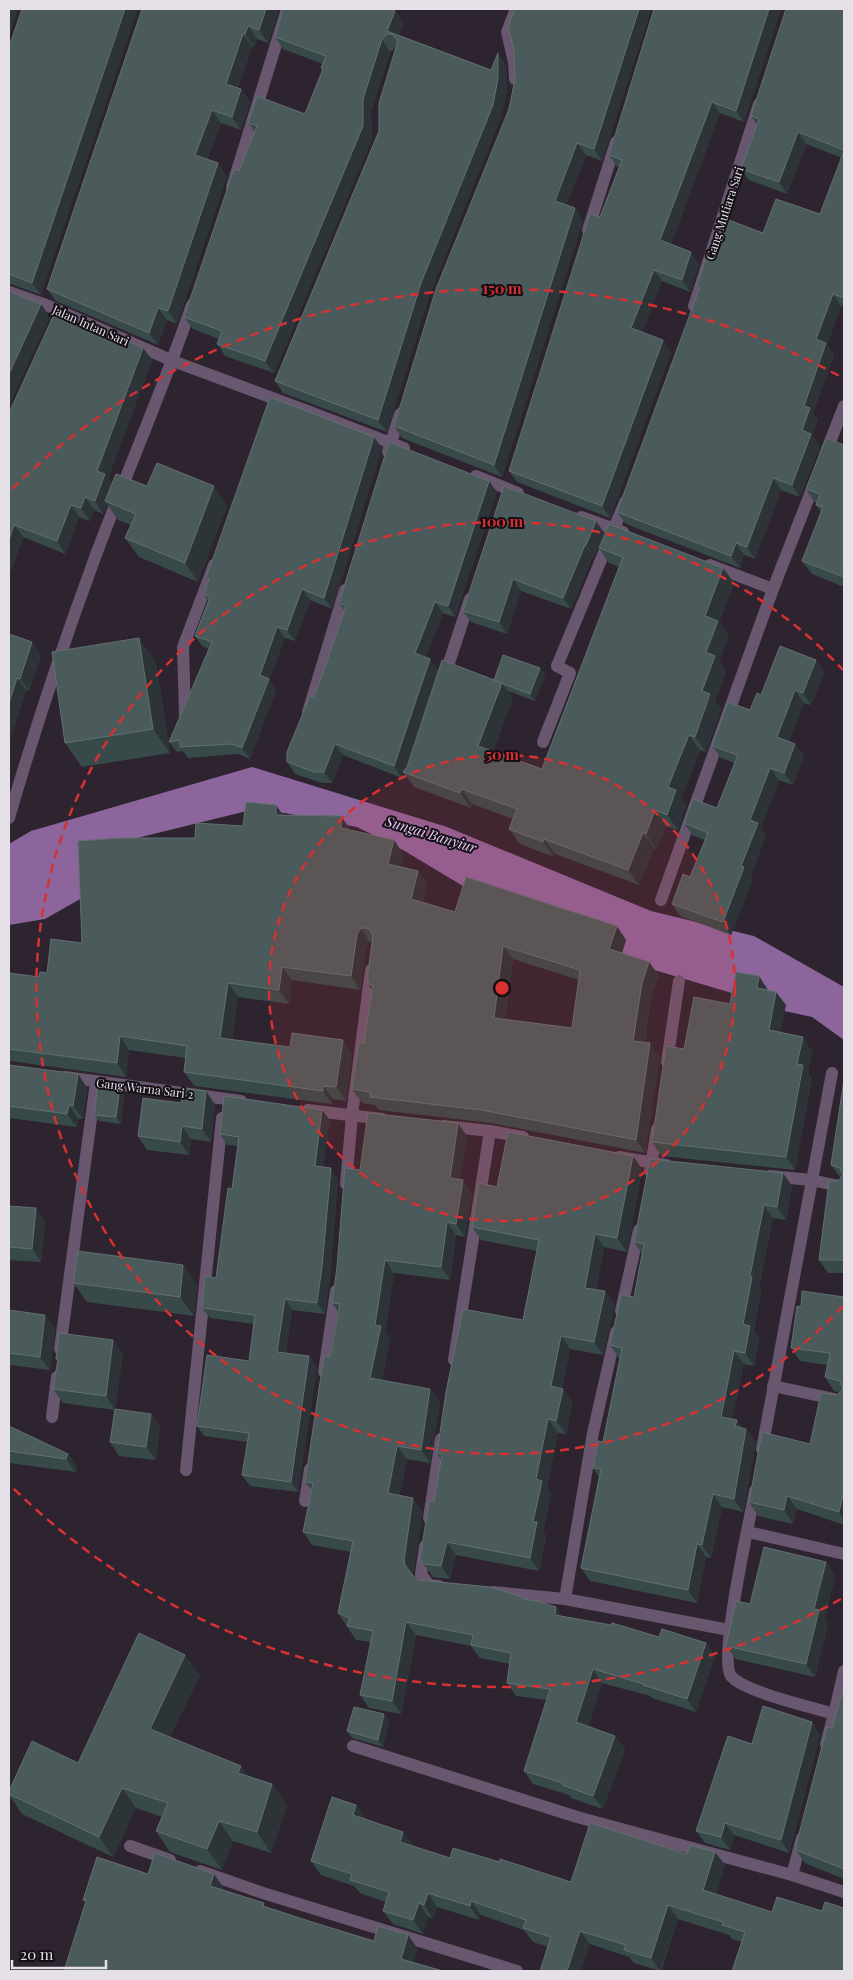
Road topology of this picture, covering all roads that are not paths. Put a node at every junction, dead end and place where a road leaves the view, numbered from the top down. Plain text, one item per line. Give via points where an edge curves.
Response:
1 (287, 9) edge
2 (516, 9) edge
3 (515, 91) edge
4 (762, 94) edge
5 (619, 132) edge
6 (228, 201) edge
7 (583, 245) edge
8 (52, 289) edge
9 (9, 292) edge
10 (196, 295) edge
11 (46, 305) junction
12 (692, 313) edge
13 (173, 361) junction
14 (405, 398) edge
15 (844, 406) edge
16 (391, 444) junction
17 (418, 454) edge
18 (385, 462) edge
19 (462, 471) edge
20 (629, 492) edge
21 (533, 499) edge
22 (570, 512) edge
23 (615, 529) junction
24 (634, 536) edge
25 (218, 555) edge
26 (699, 561) edge
27 (350, 575) edge
28 (476, 582) edge
29 (773, 590) junction
30 (441, 686) edge
31 (307, 715) edge
32 (185, 716) edge
33 (543, 742) dead end
34 (9, 818) edge
35 (661, 900) dead end
36 (373, 959) edge
37 (679, 981) dead end
38 (666, 1070) edge
39 (832, 1073) dead end
40 (48, 1075) edge
41 (96, 1082) junction
42 (224, 1098) junction
43 (254, 1102) edge
44 (293, 1108) edge
45 (352, 1115) junction
46 (659, 1116) edge
47 (391, 1120) edge
48 (430, 1124) edge
49 (490, 1130) junction
50 (537, 1140) edge
51 (604, 1154) edge
52 (652, 1163) junction
53 (682, 1166) edge
54 (761, 1175) edge
55 (811, 1180) junction
56 (648, 1183) edge
57 (844, 1187) edge
58 (346, 1192) edge
59 (640, 1222) edge
60 (338, 1278) edge
61 (452, 1372) edge
62 (322, 1385) edge
63 (773, 1386) junction
64 (844, 1401) edge
65 (52, 1417) dead end
66 (443, 1430) edge
67 (312, 1453) edge
68 (760, 1464) edge
69 (186, 1470) dead end
70 (756, 1483) edge
71 (305, 1501) dead end
72 (748, 1532) junction
73 (844, 1554) edge
74 (448, 1587) edge
75 (477, 1590) edge
76 (565, 1599) junction
77 (729, 1630) junction
78 (844, 1671) edge
79 (834, 1714) junction
80 (353, 1746) dead end
81 (824, 1752) edge
82 (805, 1828) edge
83 (130, 1846) dead end
84 (792, 1875) junction
85 (844, 1892) edge
86 (517, 1971) edge

1 - 6 street
2 - 3 street via 507,32 514,62
4 - 12 street, Gang Mutiara Sari
5 - 7 street
8 - 11 street
9 - 11 street, Jalan Intan Sari
10 - 13 street
11 - 13 street, Jalan Intan Sari via 60,316
13 - 16 street, Jalan Intan Sari
13 - 34 street via 93,562 39,715
14 - 16 street
15 - 29 street
16 - 17 street, Jalan Intan Sari
16 - 18 street
19 - 21 street
20 - 23 street
22 - 23 street
23 - 24 street
23 - 33 street via 557,666 570,673
25 - 32 street via 183,646
26 - 29 street
27 - 31 street
28 - 30 street
29 - 35 street
36 - 45 street
37 - 38 street
39 - 55 street
40 - 41 street, Gang Warna Sari 2
41 - 42 street, Gang Warna Sari 2
41 - 65 street
42 - 43 street, Gang Warna Sari 2
42 - 69 street
44 - 45 street
45 - 47 street
45 - 58 street
46 - 52 street
48 - 49 street
49 - 50 street
49 - 61 street
51 - 52 street
52 - 53 street
52 - 56 street
54 - 55 street
55 - 57 street
55 - 63 street
59 - 76 street via 592,1433
60 - 62 street
63 - 64 street
63 - 68 street
66 - 74 street via 421,1574 429,1585
67 - 71 street
70 - 72 street
72 - 73 street
72 - 77 street
75 - 76 street
76 - 77 street
77 - 79 street via 727,1667 737,1681
78 - 79 street
79 - 81 street
80 - 84 street via 577,1817
82 - 84 street
83 - 86 street via 263,1893
84 - 85 street

